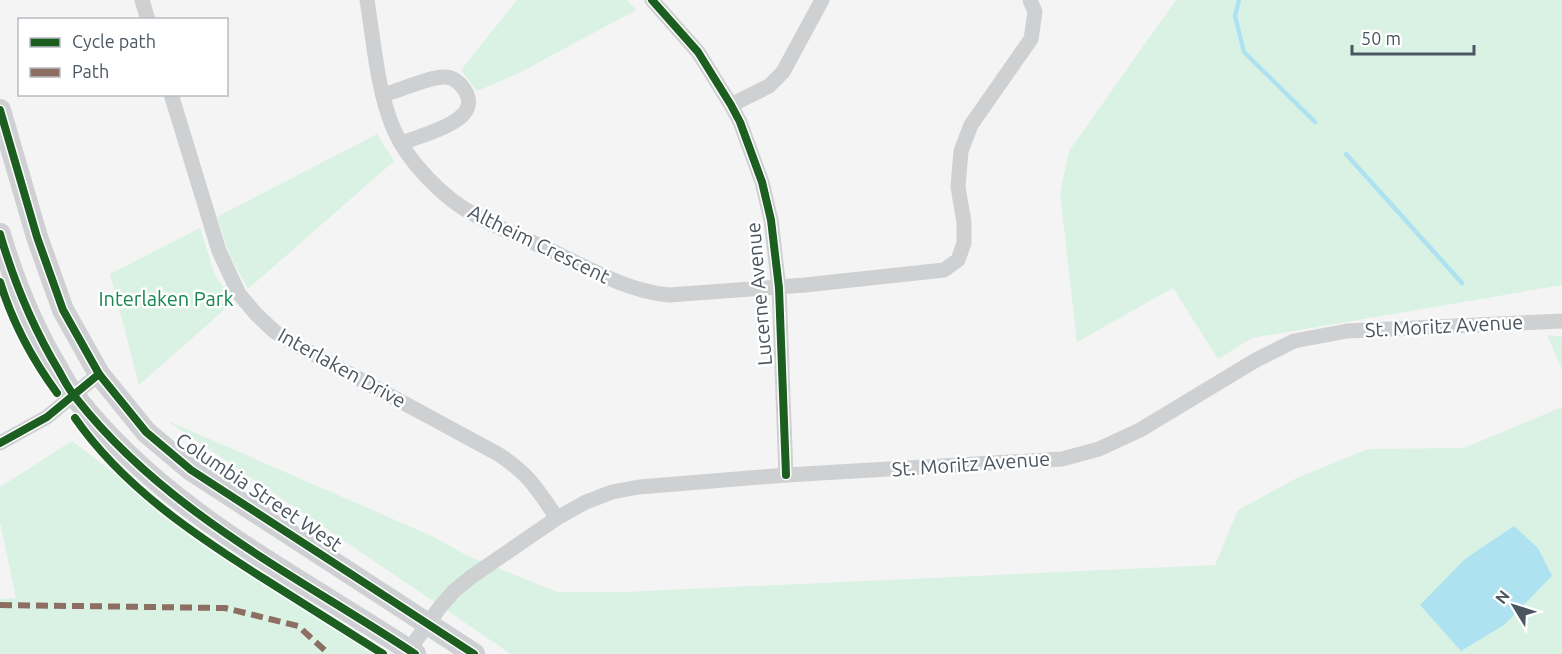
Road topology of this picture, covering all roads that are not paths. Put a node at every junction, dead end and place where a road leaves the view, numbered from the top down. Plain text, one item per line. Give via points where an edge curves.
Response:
1 (142, 0) edge
2 (367, 0) edge
3 (652, 0) edge
4 (822, 0) edge
5 (1030, 0) edge
6 (147, 18) edge
7 (383, 95) junction
8 (172, 96) edge
9 (731, 105) junction
10 (0, 110) edge
11 (402, 143) junction
12 (0, 234) edge
13 (779, 288) junction
14 (1562, 321) edge
15 (99, 374) junction
16 (74, 396) junction
17 (0, 443) edge
18 (786, 475) junction
19 (557, 518) junction
20 (427, 624) junction
21 (412, 652) edge
22 (474, 654) edge

1 - 6 street
2 - 7 street, Altheim Crescent
3 - 9 street, Lucerne Avenue via 698,52
4 - 9 street via 783,72 768,86
5 - 13 street, Altheim Crescent via 1035,12 1031,39 971,126 962,151 958,187 964,243 958,260 944,270
7 - 11 street, Altheim Crescent via 394,131
7 - 11 street via 443,76 458,81 468,96 464,116
8 - 19 street, Interlaken Drive via 219,251 239,294 256,314 291,342 516,466 532,480
9 - 13 street, Lucerne Avenue via 762,182
10 - 15 main road, Columbia Street West via 63,310
11 - 13 street, Altheim Crescent via 421,170 461,207 622,284 669,295
12 - 16 main road via 29,316
13 - 18 street, Lucerne Avenue
14 - 18 street, St. Moritz Avenue via 1347,331 1294,341 1140,430 1099,449 1062,459
15 - 16 street
15 - 20 main road, Columbia Street West via 146,432 191,470
16 - 17 street via 47,417
16 - 21 main road via 112,440 200,516
18 - 19 street, St. Moritz Avenue via 612,492
19 - 20 street, St. Moritz Avenue via 471,577
20 - 21 street, St. Moritz Avenue
20 - 22 main road, Columbia Street West

